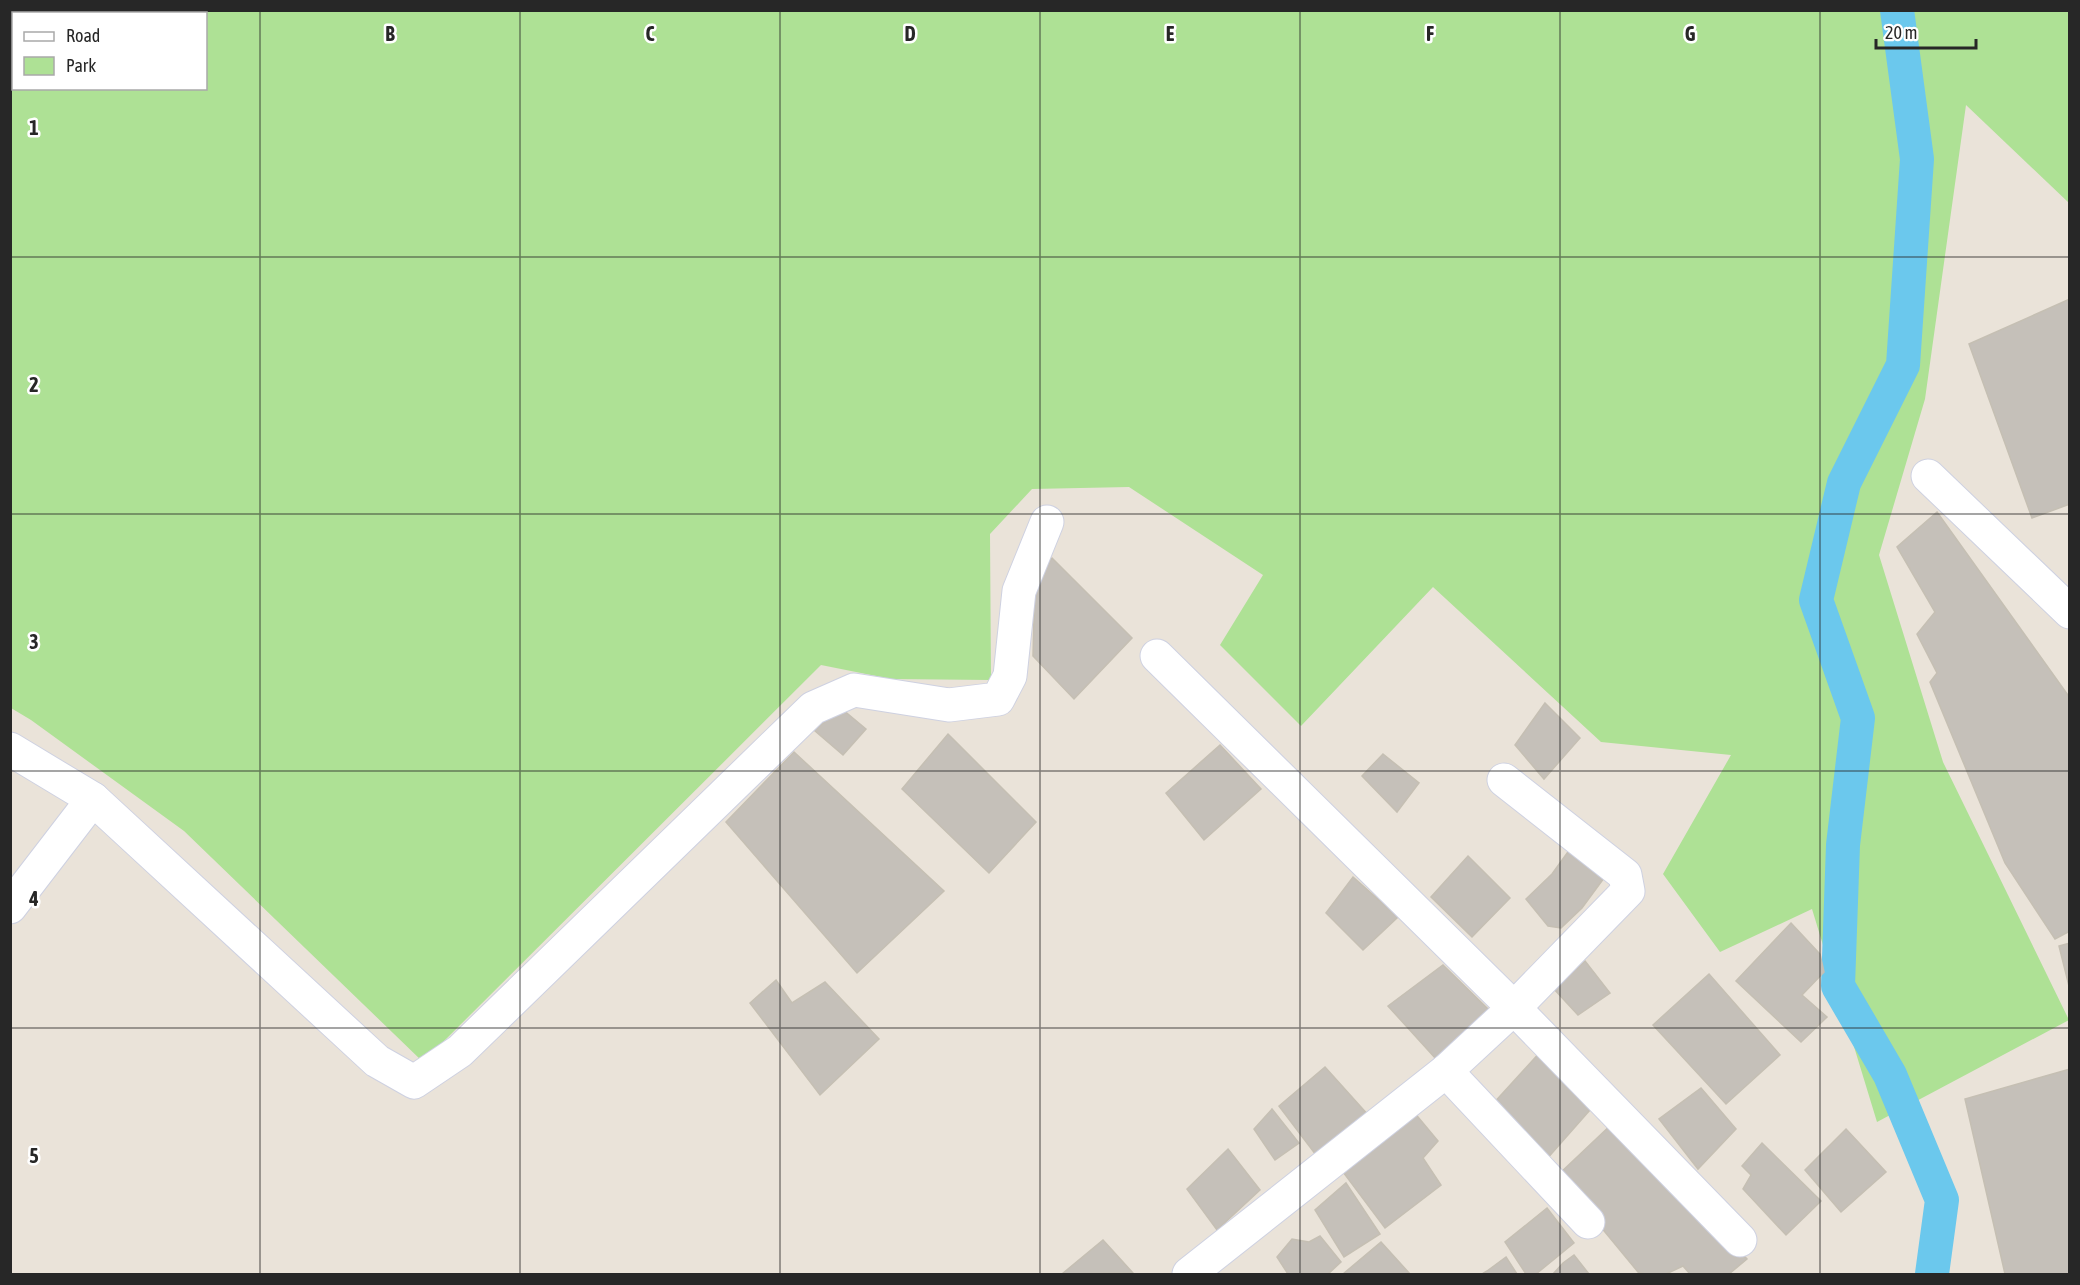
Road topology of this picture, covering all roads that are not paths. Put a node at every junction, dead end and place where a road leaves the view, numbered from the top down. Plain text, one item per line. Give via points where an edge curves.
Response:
1 (1928, 476) dead end
2 (1047, 522) dead end
3 (2070, 612) edge
4 (1157, 656) dead end
5 (10, 749) edge
6 (1504, 780) dead end
7 (93, 799) junction
8 (10, 907) edge
9 (1514, 1008) junction
10 (1446, 1071) junction
11 (1588, 1221) dead end
12 (1740, 1240) dead end
13 (1189, 1275) edge

1 - 3 street
2 - 7 street via 1019,591 1010,676 998,699 949,705 854,690 813,708 460,1051 414,1083 377,1061
4 - 9 street
5 - 7 street
6 - 9 street via 1625,875 1628,891
7 - 8 street
9 - 10 street
9 - 12 street
10 - 11 street
10 - 13 street

